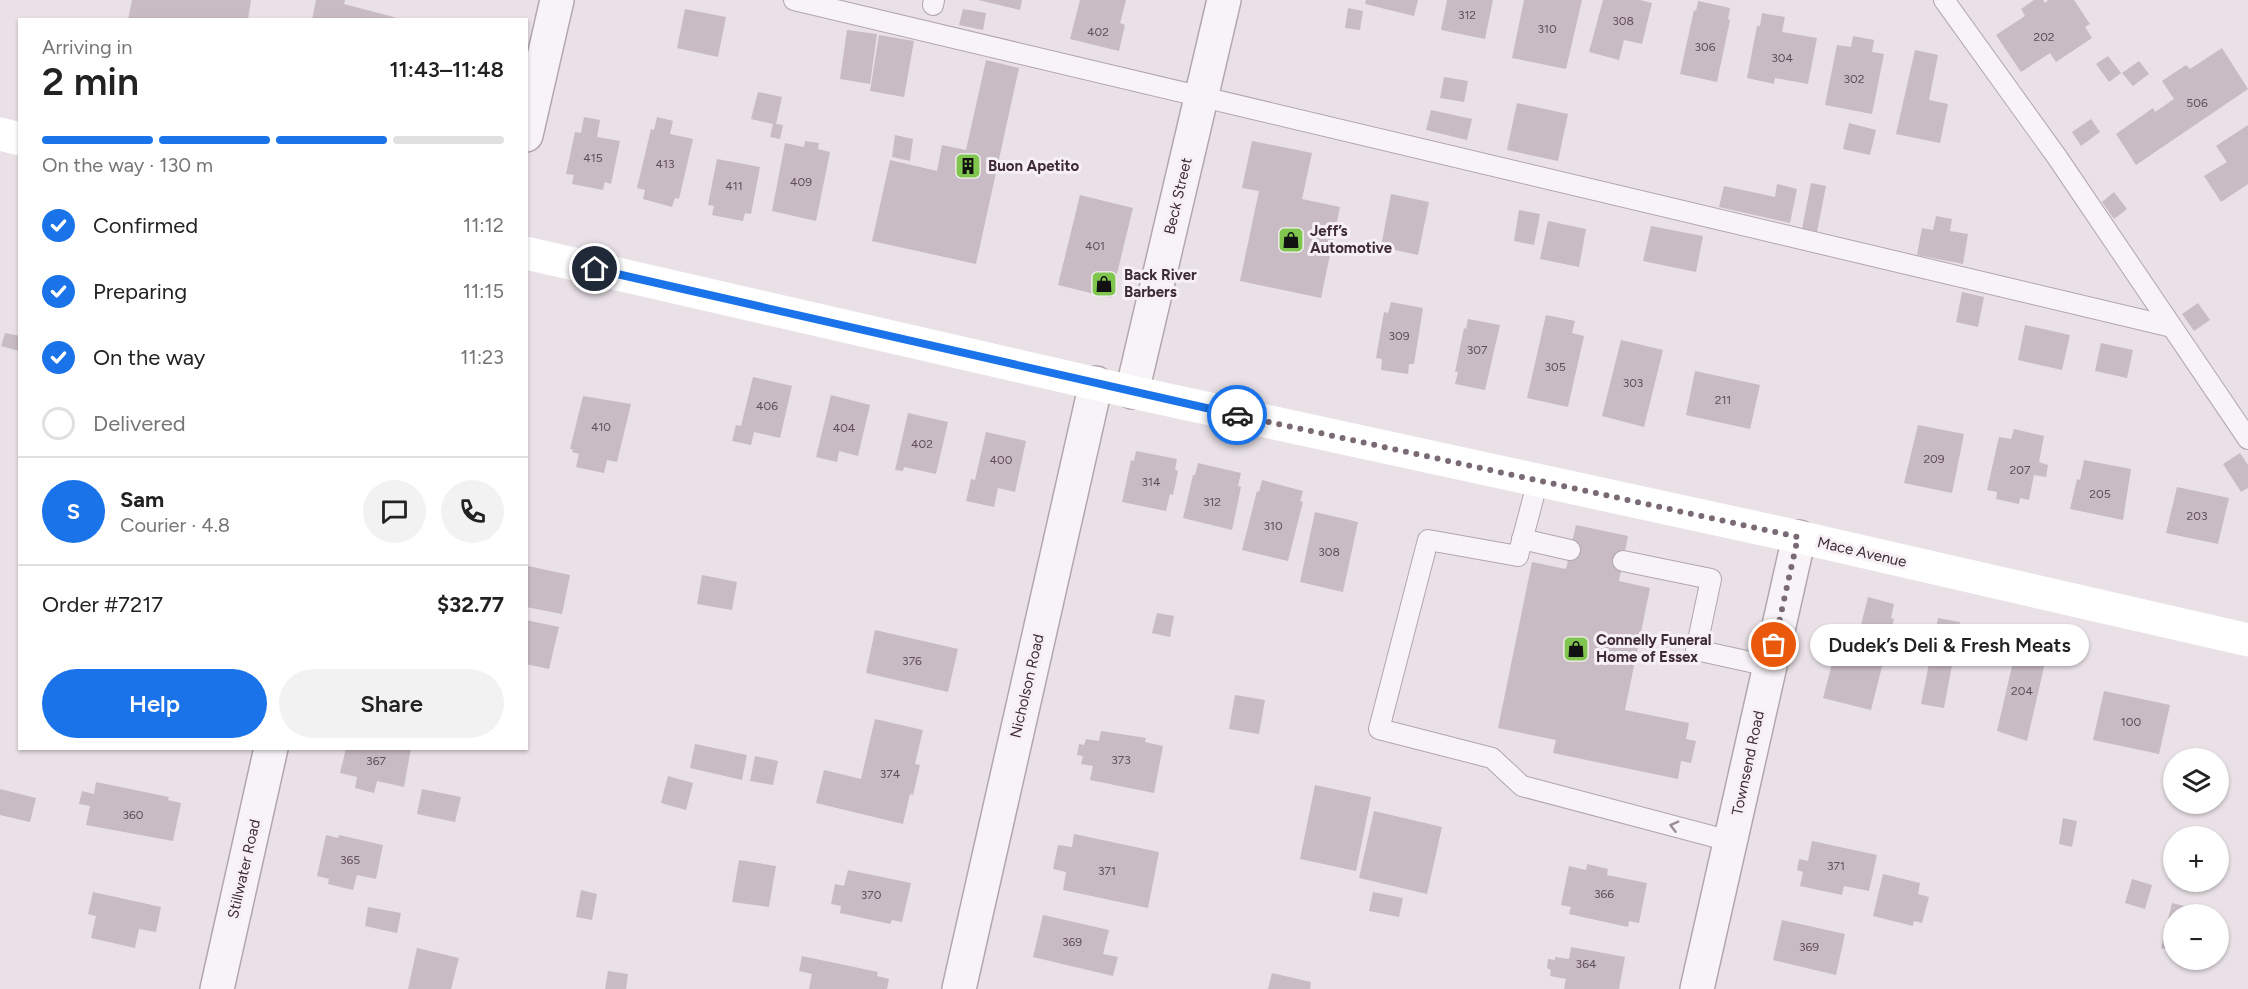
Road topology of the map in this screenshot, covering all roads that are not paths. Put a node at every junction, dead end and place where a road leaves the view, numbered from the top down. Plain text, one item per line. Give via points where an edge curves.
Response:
1 (557, 0) edge
2 (794, 0) edge
3 (1224, 0) edge
4 (1944, 0) edge
5 (1201, 96) junction
6 (528, 126) edge
7 (0, 134) edge
8 (18, 138) edge
9 (528, 253) edge
10 (2172, 327) junction
11 (1096, 383) junction
12 (1132, 392) junction
13 (2248, 439) edge
14 (1538, 480) junction
15 (1798, 537) junction
16 (1522, 539) junction
17 (1570, 550) dead end
18 (1623, 561) dead end
19 (2248, 640) edge
20 (1769, 666) junction
21 (271, 750) edge
22 (1730, 841) junction
23 (216, 989) edge
24 (959, 989) edge
25 (1697, 989) edge

1 - 6 street
2 - 5 lane
3 - 5 street, Beck Street
4 - 10 lane
5 - 10 lane
5 - 12 street, Beck Street
7 - 8 main road
9 - 11 main road, Mace Avenue
10 - 13 lane
11 - 12 main road, Mace Avenue
11 - 24 street, Nicholson Road
12 - 14 main road, Mace Avenue
14 - 15 main road, Mace Avenue
14 - 16 lane
15 - 19 main road, Mace Avenue
15 - 20 street, Townsend Road
16 - 17 lane
22 -> 16 lane via 1522,786 1492,758 1380,729 1428,540 1518,556
18 - 20 lane via 1711,579 1696,650
20 - 22 street, Townsend Road
21 - 23 street, Stillwater Road
22 - 25 street, Townsend Road

